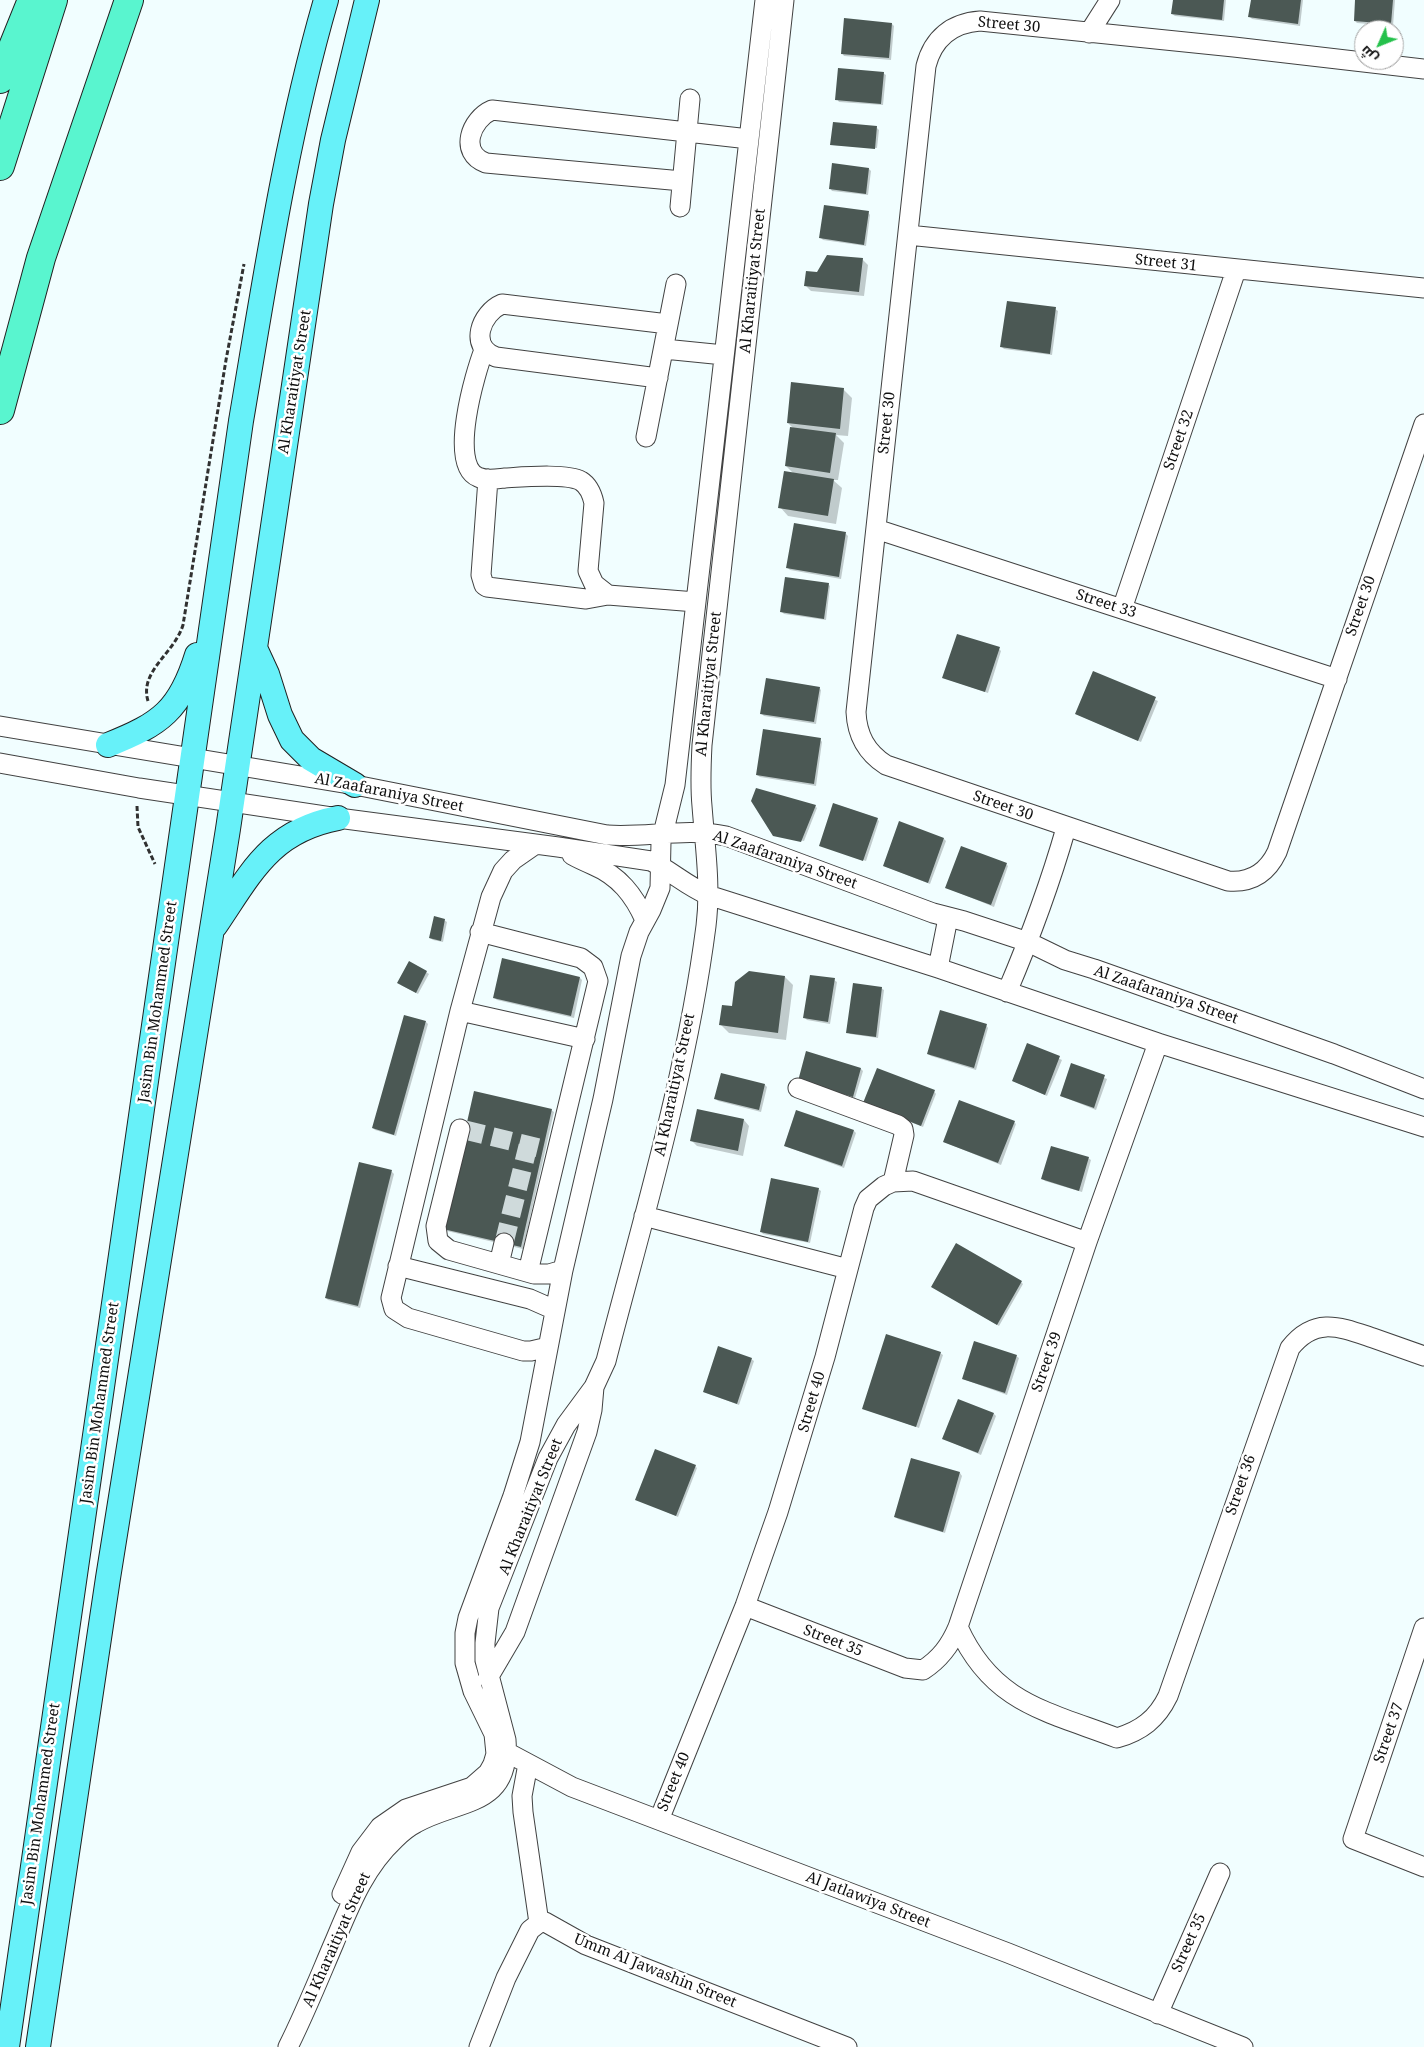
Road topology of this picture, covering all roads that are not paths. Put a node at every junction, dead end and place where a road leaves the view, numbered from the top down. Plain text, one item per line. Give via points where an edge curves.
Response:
1 (32, 0) edge
2 (53, 0) edge
3 (129, 0) edge
4 (326, 0) edge
5 (367, 0) edge
6 (765, 0) edge
7 (784, 0) edge
8 (1110, 0) edge
9 (1090, 33) junction
10 (1424, 69) edge
11 (0, 79) edge
12 (690, 99) dead end
13 (687, 132) junction
14 (749, 139) junction
15 (0, 166) edge
16 (682, 181) junction
17 (680, 207) dead end
18 (908, 236) junction
19 (1236, 270) junction
20 (676, 284) dead end
21 (1424, 288) edge
22 (668, 324) junction
23 (664, 349) junction
24 (484, 350) junction
25 (724, 355) junction
26 (658, 378) junction
27 (0, 410) edge
28 (1424, 424) edge
29 (646, 437) dead end
30 (1416, 469) edge
31 (488, 479) junction
32 (876, 529) junction
33 (608, 595) junction
34 (216, 596) junction
35 (696, 602) junction
36 (1122, 609) junction
37 (255, 648) junction
38 (1337, 679) junction
39 (0, 726) edge
40 (108, 745) junction
41 (193, 759) junction
42 (0, 764) edge
43 (237, 766) junction
44 (355, 786) junction
45 (187, 794) junction
46 (232, 801) junction
47 (338, 818) junction
48 (1066, 828) junction
49 (704, 832) junction
50 (663, 833) junction
51 (536, 844) junction
52 (558, 847) junction
53 (662, 866) junction
54 (708, 895) junction
55 (948, 918) junction
56 (645, 920) junction
57 (211, 931) junction
58 (480, 932) junction
59 (1028, 942) junction
60 (938, 968) junction
61 (1007, 992) junction
62 (460, 1011) junction
63 (585, 1039) junction
64 (1158, 1043) junction
65 (798, 1088) dead end
66 (1424, 1089) edge
67 (433, 1122) junction
68 (1424, 1127) edge
69 (893, 1182) junction
70 (644, 1216) junction
71 (1087, 1242) junction
72 (504, 1243) tunnel mouth
73 (499, 1264) junction
74 (398, 1266) junction
75 (848, 1269) junction
76 (563, 1270) junction
77 (528, 1272) junction
78 (555, 1310) junction
79 (548, 1347) junction
80 (1424, 1356) edge
81 (594, 1387) junction
82 (537, 1414) junction
83 (566, 1425) junction
84 (745, 1606) junction
85 (958, 1627) junction
86 (1424, 1628) edge
87 (922, 1670) joint
88 (488, 1678) junction
89 (501, 1749) junction
90 (528, 1764) junction
91 (411, 1816) junction
92 (659, 1820) junction
93 (1424, 1867) edge
94 (1220, 1873) dead end
95 (539, 1923) junction
96 (1158, 2014) junction
97 (7, 2047) edge
98 (38, 2047) edge
99 (274, 2047) edge
100 (288, 2047) edge
101 (479, 2047) edge
102 (847, 2047) edge
103 (1243, 2047) edge

1 - 11 highway
2 - 15 highway
3 - 27 highway via 41,258
4 - 34 main road via 305,80 271,244 240,421
5 - 37 main road, Al Kharaitiyat Street via 334,132 323,195
6 - 14 street, Al Kharaitiyat Street
7 - 49 street, Al Kharaitiyat Street via 705,716 701,774
8 - 9 street
9 - 10 street, Street 30 via 1234,46
9 - 18 street, Street 30 via 980,20 959,24 940,37 926,66
12 - 13 street
13 - 14 street
13 - 16 street
13 - 16 street via 492,110 477,119 470,136 474,156 486,163
14 - 25 street, Al Kharaitiyat Street
16 - 17 street
18 - 19 street, Street 31
18 - 32 street, Street 30
19 - 21 street, Street 31
19 - 36 street, Street 32
20 - 22 street
22 - 23 street
22 - 24 street via 502,304 487,313 483,321 481,339
23 - 25 street
23 - 26 street
24 - 26 street via 496,357
24 - 31 street via 470,394 465,444 469,469 479,478
25 - 35 street, Al Kharaitiyat Street
26 - 29 street
28 - 30 street, Street 30
30 - 38 street, Street 30
31 - 33 street via 572,477 588,487 594,503 588,570 594,584
31 - 33 street via 481,575 484,585 586,599
32 - 36 street, Street 33
32 - 48 street, Street 30 via 856,712 857,728 863,743 886,765
33 - 35 street
34 - 40 main road via 191,673 179,698 150,726
34 - 41 main road
35 - 50 street, Al Kharaitiyat Street via 675,785
36 - 38 street, Street 33
37 - 43 main road, Al Kharaitiyat Street
37 - 44 main road via 292,740 311,759
38 - 48 street, Street 30 via 1277,852 1273,861 1258,875 1244,881 1228,881
39 - 40 street, Al Zaafaraniya Street
40 - 41 street, Al Zaafaraniya Street
41 - 43 street, Al Zaafaraniya Street
41 - 45 main road, Jasim Bin Mohammed Street
42 - 45 street, Al Zaafaraniya Street
43 - 44 street, Al Zaafaraniya Street
43 - 46 main road, Jasim Bin Mohammed Street
44 - 50 street, Al Zaafaraniya Street via 607,835
45 - 46 street, Al Zaafaraniya Street
45 - 97 main road, Jasim Bin Mohammed Street
46 - 47 street, Al Zaafaraniya Street
46 - 57 main road, Jasim Bin Mohammed Street
47 - 51 street, Al Zaafaraniya Street
47 - 57 main road via 306,827 276,844 255,866
48 - 59 street
49 - 50 street, Al Zaafaraniya Street
49 - 54 street, Al Kharaitiyat Street
49 - 55 street, Al Zaafaraniya Street via 726,836
50 - 53 street, Al Kharaitiyat Street
51 - 52 street, Al Zaafaraniya Street
51 - 58 street via 512,860 503,871
52 - 53 street, Al Zaafaraniya Street via 636,858
52 - 56 street via 607,872 619,882 630,893
53 - 54 street, Al Zaafaraniya Street
53 - 56 street, Al Kharaitiyat Street via 660,888
54 - 60 street, Al Zaafaraniya Street
54 - 70 street, Al Kharaitiyat Street via 688,1032
55 - 59 street, Al Zaafaraniya Street via 964,920
55 - 60 street
56 - 76 street, Al Kharaitiyat Street via 631,956 603,1099
57 - 98 main road, Jasim Bin Mohammed Street via 109,1568
58 - 62 street
58 - 63 street via 572,955 593,967 598,988
59 - 61 street
59 - 66 street, Al Zaafaraniya Street via 1079,965
60 - 61 street, Al Zaafaraniya Street
61 - 64 street, Al Zaafaraniya Street
62 - 63 street
62 - 67 street
63 - 77 street via 550,1151
64 - 68 street, Al Zaafaraniya Street
64 - 71 street, Street 39
65 - 69 street via 903,1129
67 - 73 street via 462,1129 436,1236 445,1248
67 - 74 street
69 - 71 street via 903,1180 922,1184
69 - 75 street, Street 40 via 875,1192 866,1204
70 - 75 street
70 - 81 street, Al Kharaitiyat Street via 606,1361
71 - 85 street, Street 39
72 - 73 street
73 - 77 street
74 - 78 street via 530,1299
74 - 79 street via 391,1304 403,1316 523,1351
75 - 84 street, Street 40 via 806,1426
76 - 77 street via 542,1274
76 - 78 street, Al Kharaitiyat Street
78 - 79 street, Al Kharaitiyat Street
79 - 82 street, Al Kharaitiyat Street
80 - 85 street, Street 36 via 1334,1326 1308,1331 1295,1342 1286,1356 1168,1696 1144,1727 1116,1738 1013,1696 973,1657
81 - 83 street, Al Kharaitiyat Street
81 - 88 street via 587,1432 518,1623
82 - 83 street
82 - 89 street, Al Kharaitiyat Street via 523,1469 472,1604 465,1633 468,1678
83 - 88 street, Al Kharaitiyat Street via 548,1458 489,1608 484,1643
84 - 87 street, Street 35 via 905,1668
84 - 92 street, Street 40
85 - 87 street, Street 39 via 948,1648
86 - 93 street, Street 37 via 1353,1839
88 - 89 street, Al Kharaitiyat Street via 503,1729
89 - 90 street, Al Jatlawiya Street
89 - 91 street, Al Kharaitiyat Street via 506,1762 496,1783 480,1799
90 - 92 street, Al Jatlawiya Street via 572,1786
90 - 95 street via 522,1796 523,1812
91 - 99 street, Al Kharaitiyat Street via 380,1827 361,1852
91 - 100 street, Al Kharaitiyat Street via 362,1880
92 - 96 street, Al Jatlawiya Street via 1008,1953
94 - 96 street, Street 35
95 - 101 street via 530,1930 513,1963
95 - 102 street, Umm Al Jawashin Street via 550,1924 569,1938
96 - 103 street, Al Jatlawiya Street

